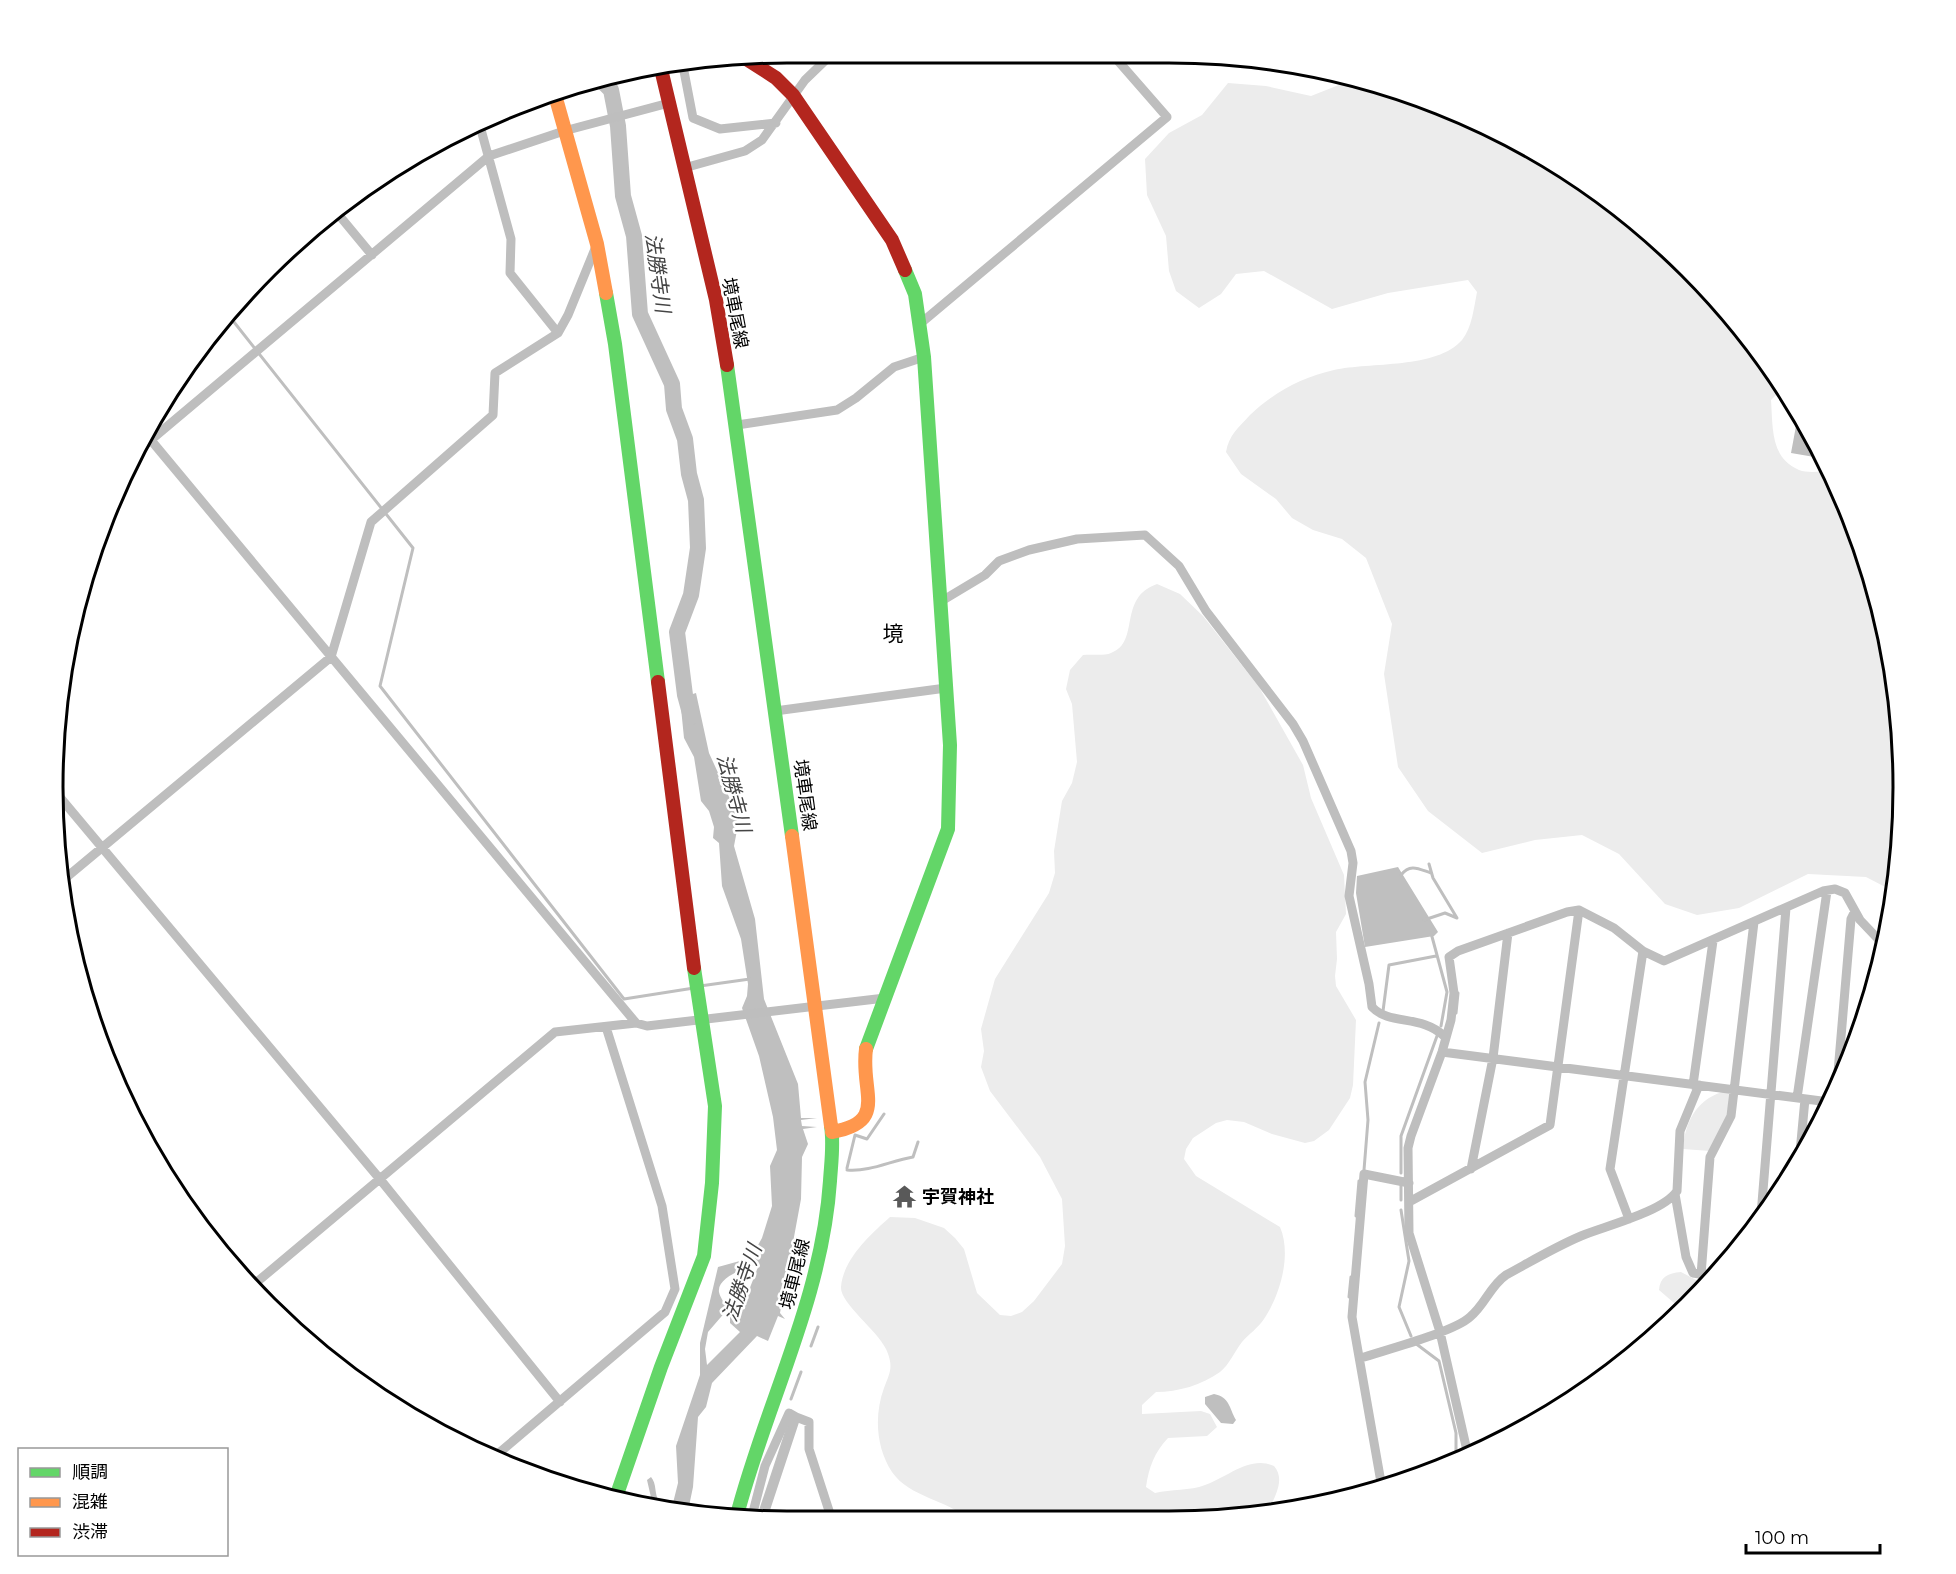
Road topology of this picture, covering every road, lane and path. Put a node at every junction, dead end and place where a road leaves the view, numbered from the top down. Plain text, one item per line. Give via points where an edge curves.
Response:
1 (823, 63) edge
2 (1120, 63) edge
3 (755, 64) edge
4 (684, 70) edge
5 (662, 74) edge
6 (793, 95) junction
7 (556, 100) edge
8 (669, 103) junction
9 (776, 123) junction
10 (482, 131) edge
11 (564, 131) junction
12 (489, 156) junction
13 (684, 168) junction
14 (341, 217) edge
15 (597, 244) junction
16 (372, 255) junction
17 (921, 323) junction
18 (558, 333) junction
19 (924, 357) junction
20 (736, 425) junction
21 (159, 428) edge
22 (152, 441) edge
23 (940, 602) junction
24 (331, 657) junction
25 (946, 688) junction
26 (775, 711) junction
27 (64, 802) edge
28 (102, 847) junction
29 (68, 876) edge
30 (1827, 891) junction
31 (1786, 908) junction
32 (1579, 910) junction
33 (1855, 911) junction
34 (1754, 922) junction
35 (1508, 933) junction
36 (1877, 938) edge
37 (1713, 941) junction
38 (1643, 951) junction
39 (885, 998) junction
40 (815, 1005) junction
41 (706, 1018) junction
42 (636, 1023) junction
43 (606, 1027) junction
44 (1444, 1036) junction
45 (1442, 1052) junction
46 (1493, 1058) junction
47 (1839, 1062) edge
48 (1558, 1067) junction
49 (1625, 1075) junction
50 (1696, 1085) junction
51 (1733, 1089) junction
52 (1772, 1095) junction
53 (1801, 1098) junction
54 (1821, 1101) edge
55 (832, 1132) junction
56 (1800, 1142) edge
57 (1471, 1169) junction
58 (379, 1178) junction
59 (1409, 1183) junction
60 (1675, 1194) junction
61 (1762, 1201) edge
62 (1409, 1202) junction
63 (1629, 1219) junction
64 (1704, 1274) edge
65 (1701, 1275) junction
66 (258, 1281) edge
67 (1440, 1332) junction
68 (1361, 1358) junction
69 (560, 1402) junction
70 (796, 1417) junction
71 (1466, 1447) edge
72 (501, 1452) edge
73 (1381, 1479) edge
74 (618, 1490) edge
75 (739, 1509) edge
76 (754, 1510) edge
77 (765, 1510) edge
78 (829, 1511) edge

1 - 6 street
2 - 17 street via 1167,117
3 - 6 street
4 - 9 street via 693,118 720,129
5 - 8 street, 境車尾線
6 - 9 street
6 - 17 street via 892,240 915,294
7 - 11 street
8 - 11 street
8 - 13 street, 境車尾線
9 - 13 street via 762,140 745,151
10 - 12 street
11 - 12 street
11 - 15 street
12 - 16 street
12 - 18 street via 511,239 510,273
13 - 20 street, 境車尾線 via 716,300
14 - 16 street
15 - 18 street
15 - 41 street via 615,344
16 - 21 street via 262,348
17 - 19 street
18 - 24 street via 495,373 493,415 371,522
19 - 20 street via 894,367 837,410
19 - 23 street
20 - 26 street, 境車尾線
22 - 24 street
23 - 25 street
23 - 44 street via 985,575 999,561 1029,550 1077,539 1145,535 1179,566 1206,611 1303,741 1351,851 1349,896 1372,1007 1384,1015 1432,1025
24 - 28 street
24 - 42 street
25 - 26 street
25 - 39 street via 950,746 948,829
26 - 40 street, 境車尾線
27 - 28 street
28 - 29 street
28 - 58 street
30 - 31 street
30 - 33 street via 1845,893
30 - 53 street
31 - 34 street
31 - 52 street
32 - 35 street
32 - 38 street via 1614,928
32 - 48 street
33 - 36 street
33 - 47 street via 1851,919
34 - 37 street
34 - 51 street
35 - 44 street via 1449,957 1454,993 1451,1020
35 - 46 street
37 - 38 street via 1664,961
37 - 50 street
38 - 49 street
39 - 40 street
39 - 55 street via 866,1047 863,1068 869,1108 854,1128
40 - 41 street
40 - 55 street, 境車尾線
41 - 42 street via 647,1026
41 - 74 street via 715,1106 704,1256
42 - 43 street
43 - 58 street via 555,1032
43 - 69 street via 662,1206 675,1289 665,1312
44 - 45 street
45 - 46 street
45 - 59 street via 1411,1136
46 - 48 street
46 - 57 street
48 - 49 street
48 - 57 street via 1550,1125
49 - 50 street
49 - 63 street via 1610,1169
50 - 51 street
50 - 60 street via 1680,1131
51 - 52 street
51 - 65 street via 1731,1116 1710,1157
52 - 53 street
52 - 61 street
53 - 54 street
53 - 56 street
55 - 75 street, 境車尾線 via 820,1259
57 - 62 street
58 - 66 street
58 - 69 street
59 - 62 street
59 - 68 street via 1364,1174 1352,1311
60 - 63 street
60 - 65 street via 1686,1257 1693,1273
62 - 67 street via 1408,1233
63 - 67 street via 1580,1236 1506,1275 1468,1319
64 - 65 street
67 - 68 street
67 - 71 street
68 - 73 street
69 - 72 street
70 - 76 street via 789,1413 765,1466
70 - 77 street
70 - 78 street via 809,1422 809,1449

